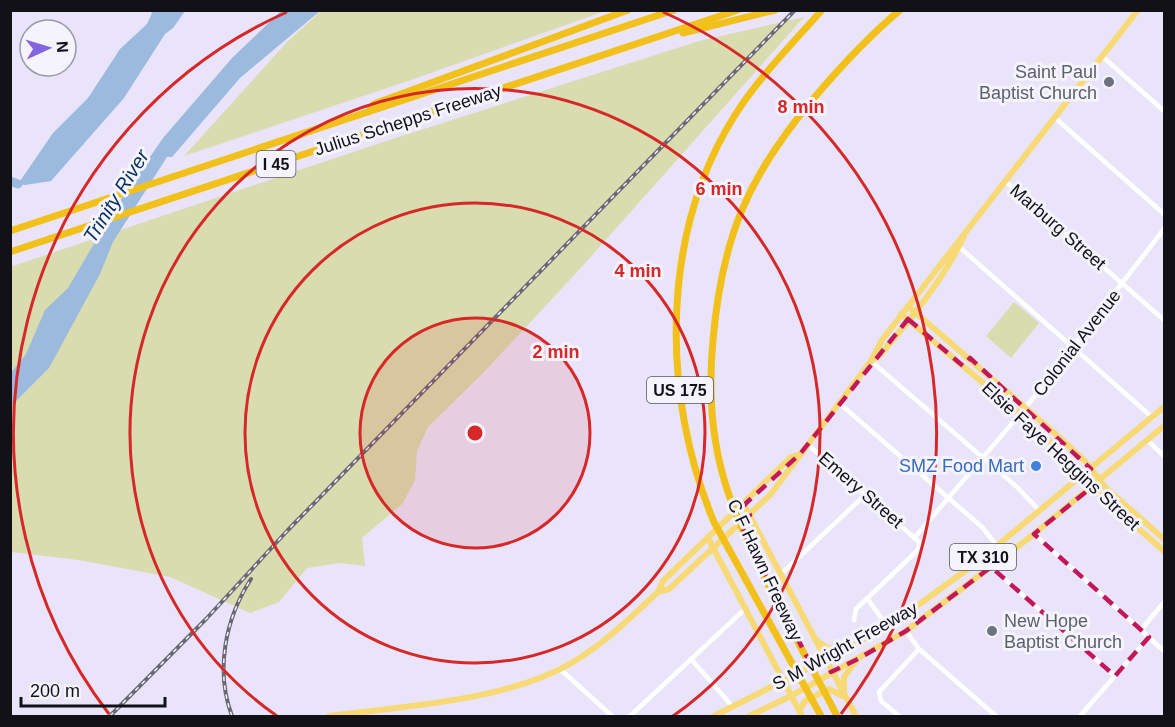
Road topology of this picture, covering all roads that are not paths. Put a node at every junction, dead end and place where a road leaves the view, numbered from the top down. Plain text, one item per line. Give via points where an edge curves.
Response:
1 (628, 10) edge
2 (674, 10) edge
3 (738, 10) edge
4 (775, 10) edge
5 (822, 10) edge
6 (900, 10) edge
7 (1138, 10) edge
8 (633, 45) junction
9 (1102, 57) junction
10 (1164, 111) edge
11 (368, 112) junction
12 (1054, 117) junction
13 (1005, 181) junction
14 (1164, 214) edge
15 (1164, 229) edge
16 (10, 231) edge
17 (957, 245) junction
18 (10, 252) edge
19 (1124, 284) junction
20 (908, 306) junction
21 (914, 311) junction
22 (901, 314) junction
23 (908, 319) junction
24 (1164, 320) edge
25 (1074, 347) junction
26 (970, 358) junction
27 (870, 361) junction
28 (963, 366) junction
29 (839, 403) junction
30 (1164, 407) edge
31 (1026, 408) junction
32 (1020, 414) junction
33 (1153, 418) junction
34 (1164, 426) edge
35 (1148, 441) junction
36 (807, 444) junction
37 (800, 454) junction
38 (1164, 456) edge
39 (982, 457) junction
40 (1091, 468) junction
41 (1084, 475) junction
42 (1100, 480) junction
43 (1093, 486) junction
44 (866, 494) junction
45 (948, 498) junction
46 (744, 505) junction
47 (1040, 511) junction
48 (750, 515) junction
49 (1034, 534) junction
50 (915, 537) junction
51 (708, 538) junction
52 (1164, 539) edge
53 (997, 546) junction
54 (713, 549) junction
55 (1164, 551) edge
56 (991, 567) junction
57 (781, 574) junction
58 (658, 592) junction
59 (867, 598) junction
60 (1164, 602) edge
61 (745, 609) junction
62 (854, 620) dead end
63 (887, 626) junction
64 (1141, 630) junction
65 (906, 631) junction
66 (1149, 637) junction
67 (814, 639) junction
68 (852, 646) junction
69 (919, 649) junction
70 (1164, 651) edge
71 (858, 659) junction
72 (691, 660) junction
73 (825, 660) junction
74 (560, 669) junction
75 (831, 672) junction
76 (1115, 676) junction
77 (783, 681) junction
78 (791, 696) junction
79 (846, 699) junction
80 (733, 707) junction
81 (800, 714) edge
82 (350, 715) edge
83 (341, 716) edge
84 (328, 717) edge
85 (612, 717) edge
86 (630, 717) edge
87 (714, 717) edge
88 (749, 717) edge
89 (821, 717) edge
90 (837, 717) edge
91 (855, 717) edge
92 (899, 717) edge
93 (996, 717) edge
94 (1080, 717) edge

1 - 11 highway via 374,104
2 - 11 highway, Julius Schepps Freeway / I 45
3 - 8 highway, Julius Schepps Freeway / I 45
4 - 8 highway
5 - 89 highway, C F Hawn Freeway / US 175 via 752,91 707,167 685,238 678,323 683,413 703,495
6 - 90 highway, C F Hawn Freeway / US 175 via 842,65 785,133 761,170 735,227 719,285 711,359 713,429 723,476 745,535
7 - 9 main road
8 - 18 highway, Julius Schepps Freeway / I 45
9 - 10 street
9 - 12 main road
11 - 16 highway, Julius Schepps Freeway / I 45
12 - 13 main road
12 - 14 street
13 - 17 main road
13 - 19 street, Marburg Street
15 - 19 street, Colonial Avenue
17 - 20 main road
17 - 21 main road
17 - 25 street
19 - 24 street, Marburg Street
19 - 25 street, Colonial Avenue
20 - 21 main road, Elsie Faye Heggins Street
20 - 22 main road
21 - 23 main road
21 - 26 main road, Elsie Faye Heggins Street
22 - 23 main road, Elsie Faye Heggins Street
22 - 27 main road
23 - 27 main road via 879,356
23 - 28 main road, Elsie Faye Heggins Street
25 - 31 street, Colonial Avenue
25 - 33 street
26 - 28 main road
26 - 31 main road, Elsie Faye Heggins Street
27 - 29 main road
27 - 39 street
28 - 32 main road, Elsie Faye Heggins Street
29 - 36 main road
29 - 45 street
30 - 33 main road, S M Wright Freeway / TX 310
31 - 32 street, Colonial Avenue
31 - 40 main road, Elsie Faye Heggins Street
32 - 39 street, Colonial Avenue
32 - 41 main road, Elsie Faye Heggins Street
33 - 40 main road, S M Wright Freeway / TX 310
34 - 35 main road, S M Wright Freeway / TX 310
35 - 38 street
35 - 42 main road, S M Wright Freeway / TX 310
36 - 37 main road
36 - 44 street, Emery Street
37 - 46 main road via 791,457
37 - 48 main road
39 - 45 street, Colonial Avenue
39 - 47 street
40 - 41 main road, S M Wright Freeway / TX 310
40 - 42 main road, Elsie Faye Heggins Street
41 - 43 main road, Elsie Faye Heggins Street
41 - 47 main road, S M Wright Freeway / TX 310
42 - 43 main road, S M Wright Freeway / TX 310
42 - 52 main road, Elsie Faye Heggins Street
43 - 49 main road, S M Wright Freeway / TX 310
43 - 55 main road, Elsie Faye Heggins Street
44 - 50 street, Emery Street
44 - 57 street
45 - 50 street, Colonial Avenue
45 - 53 street via 982,527
46 - 48 main road, C F Hawn Freeway
46 - 51 main road
47 - 53 main road, S M Wright Freeway / TX 310
48 - 54 main road
48 - 57 main road, C F Hawn Freeway
49 - 56 main road, S M Wright Freeway / TX 310
49 - 64 street
50 - 59 street via 919,549
51 - 54 main road, C F Hawn Freeway
51 - 58 main road via 663,581
53 - 63 main road, S M Wright Freeway / TX 310
54 - 58 main road via 669,589
54 - 61 main road, C F Hawn Freeway
56 - 65 main road, S M Wright Freeway / TX 310
56 - 76 street
57 - 67 main road, C F Hawn Freeway
58 - 74 main road via 595,648
59 - 62 street via 856,609
59 - 63 street
60 - 64 street
61 - 72 street
61 - 77 main road, C F Hawn Freeway
63 - 68 main road, S M Wright Freeway / TX 310
64 - 66 street
65 - 69 street
65 - 71 main road, S M Wright Freeway / TX 310
66 - 70 street
66 - 76 street
67 - 68 main road via 827,648
67 - 73 main road, C F Hawn Freeway
68 - 73 main road, S M Wright Freeway / TX 310
69 - 92 street via 879,692 881,701
69 - 93 street
71 - 75 main road, S M Wright Freeway / TX 310
71 - 79 main road via 844,677
72 - 80 street
72 - 86 street
73 - 75 main road, C F Hawn Freeway
73 - 77 main road, S M Wright Freeway / TX 310
74 - 82 main road via 495,691
74 - 85 street
75 - 78 main road, S M Wright Freeway / TX 310
75 - 79 main road, C F Hawn Freeway
76 - 94 street
77 - 78 main road, C F Hawn Freeway
77 - 80 main road, S M Wright Freeway / TX 310
78 - 81 main road, C F Hawn Freeway
78 - 88 main road, S M Wright Freeway / TX 310
79 - 81 main road via 829,689 806,701
79 - 91 main road, C F Hawn Freeway
80 - 87 main road, S M Wright Freeway / TX 310
82 - 83 main road
83 - 84 main road

